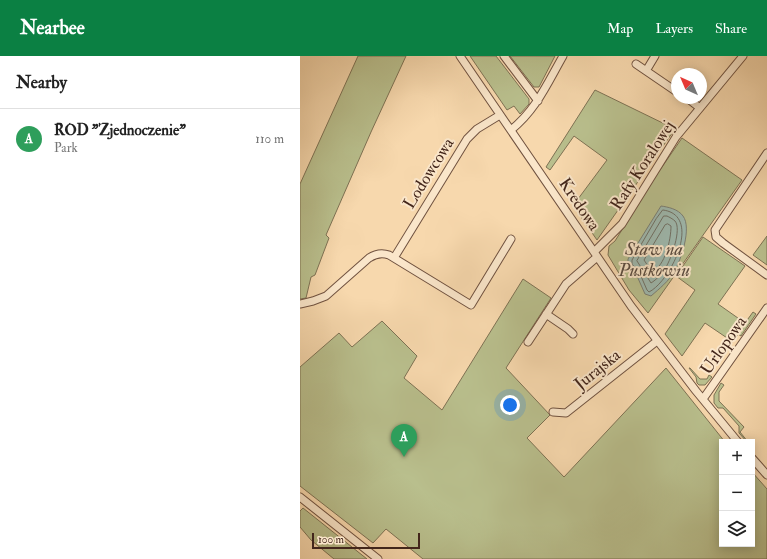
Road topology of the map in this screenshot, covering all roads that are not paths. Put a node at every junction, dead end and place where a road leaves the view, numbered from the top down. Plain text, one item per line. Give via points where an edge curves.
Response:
1 (460, 56) edge
2 (504, 56) edge
3 (563, 56) edge
4 (655, 56) edge
5 (743, 56) edge
6 (636, 64) dead end
7 (646, 71) junction
8 (671, 88) edge
9 (538, 101) junction
10 (695, 104) edge
11 (700, 108) junction
12 (500, 115) junction
13 (511, 130) junction
14 (767, 153) edge
15 (511, 240) dead end
16 (596, 254) junction
17 (394, 258) junction
18 (767, 275) edge
19 (300, 304) edge
20 (767, 308) edge
21 (546, 314) junction
22 (573, 334) dead end
23 (657, 341) junction
24 (528, 342) dead end
25 (703, 399) junction
26 (553, 412) dead end
27 (736, 439) edge
28 (755, 461) edge
29 (767, 475) edge
30 (300, 497) edge
31 (378, 559) edge

1 - 12 street, Kredowa
2 - 9 street
3 - 9 street
4 - 7 street
5 - 11 street, Rafy Koralowej
6 - 7 street
7 - 8 street
9 - 13 street
10 - 11 street
11 - 16 street, Rafy Koralowej via 676,138 622,224
12 - 13 street, Kredowa
12 - 17 street, Lodowcowa via 477,129 467,139
13 - 16 street, Kredowa
14 - 18 street via 715,230 716,237
15 - 17 street via 471,305
16 - 21 street via 566,284
16 - 23 street, Kredowa
17 - 19 street via 385,254 372,256 326,296
20 - 25 street, Urlopowa
21 - 22 street
21 - 24 street
23 - 25 street, Kredowa
23 - 26 street, Jurajska via 566,413
25 - 27 street, Kredowa
28 - 29 street
30 - 31 street

